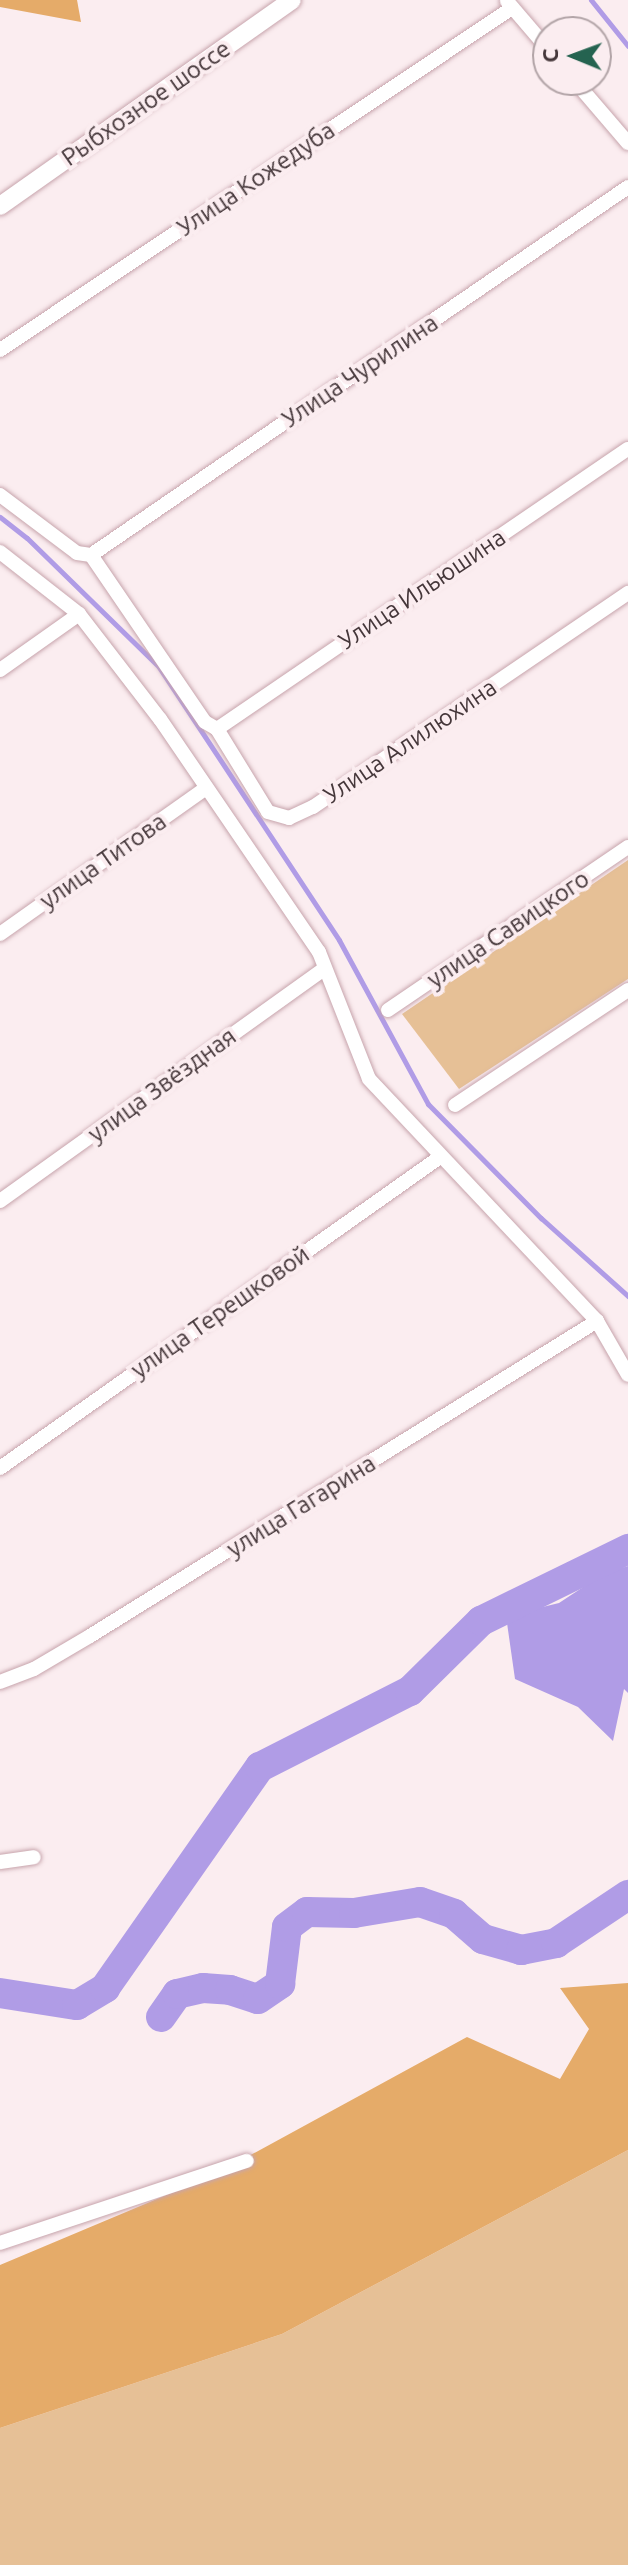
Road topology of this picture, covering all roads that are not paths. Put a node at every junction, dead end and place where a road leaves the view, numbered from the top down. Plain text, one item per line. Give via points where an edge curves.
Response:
1 (292, 0) edge
2 (509, 4) edge
3 (532, 31) edge
4 (588, 96) edge
5 (628, 143) edge
6 (628, 187) edge
7 (0, 206) edge
8 (0, 350) edge
9 (628, 449) edge
10 (0, 495) edge
11 (0, 552) edge
12 (91, 555) junction
13 (628, 593) edge
14 (79, 614) junction
15 (0, 670) edge
16 (217, 729) junction
17 (206, 788) junction
18 (628, 847) edge
19 (0, 934) edge
20 (324, 969) junction
21 (628, 990) edge
22 (388, 1010) dead end
23 (455, 1105) dead end
24 (440, 1157) junction
25 (0, 1201) edge
26 (597, 1321) junction
27 (628, 1375) edge
28 (0, 1468) edge
29 (0, 1682) edge
30 (34, 1857) dead end
31 (0, 1862) edge
32 (247, 2161) dead end
33 (0, 2243) edge

1 - 7 street, Рыбхозное шоссе
2 - 3 street
2 - 8 street, Улица Кожедуба
4 - 5 street
6 - 12 street, Улица Чурилина
9 - 16 street, Улица Ильюшина
10 - 12 street via 77,553
11 - 14 street
12 - 16 street, Улица Алилюхина via 205,722
13 - 16 street, Улица Алилюхина via 313,807 289,818 268,812
14 - 15 street
14 - 17 street
17 - 19 street, улица Титова
17 - 20 street via 319,952
18 - 22 street, улица Савицкого
20 - 24 street via 369,1079
20 - 25 street, улица Звёздная
21 - 23 street
24 - 26 street
24 - 28 street, улица Терешковой
26 - 27 street
26 - 29 street, улица Гагарина via 90,1636
30 - 31 street
32 - 33 street

